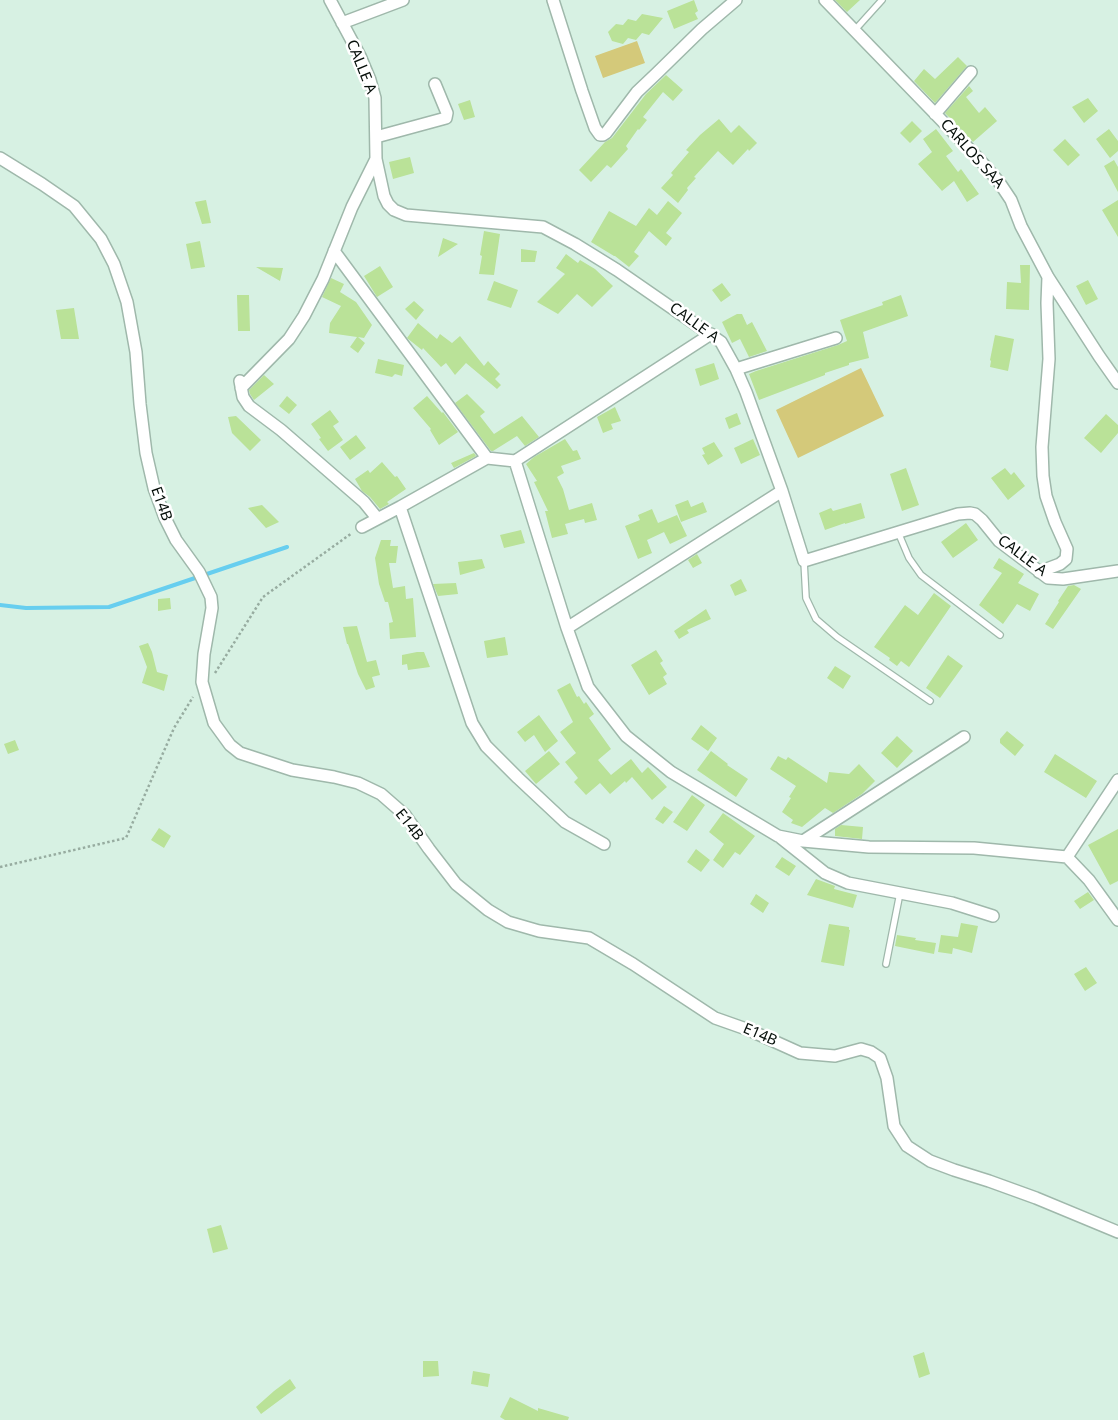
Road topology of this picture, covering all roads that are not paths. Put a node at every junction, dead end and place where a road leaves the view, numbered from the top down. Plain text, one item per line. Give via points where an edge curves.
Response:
1 (330, 0) edge
2 (403, 0) edge
3 (553, 0) edge
4 (736, 0) edge
5 (825, 0) edge
6 (882, 0) edge
7 (342, 23) junction
8 (854, 31) junction
9 (971, 72) dead end
10 (435, 84) dead end
11 (935, 114) junction
12 (376, 137) junction
13 (0, 158) edge
14 (376, 159) junction
15 (334, 251) junction
16 (1048, 277) junction
17 (711, 334) junction
18 (836, 338) dead end
19 (736, 369) junction
20 (1118, 383) edge
21 (487, 458) junction
22 (515, 461) junction
23 (782, 491) junction
24 (400, 507) junction
25 (377, 518) junction
26 (362, 527) road end
27 (898, 532) junction
28 (804, 561) junction
29 (1118, 571) edge
30 (1039, 572) junction
31 (567, 628) junction
32 (1000, 635) dead end
33 (930, 701) dead end
34 (964, 737) dead end
35 (1118, 780) edge
36 (778, 836) junction
37 (803, 841) junction
38 (604, 844) dead end
39 (1067, 857) junction
40 (900, 893) junction
41 (993, 916) dead end
42 (1118, 920) edge
43 (886, 964) dead end
44 (1118, 1232) edge

1 - 7 street, CALLE A
2 - 7 street
3 - 4 street via 595,128 603,135 637,92
5 - 8 street, CARLOS SAA
6 - 8 lane
7 - 12 street, CALLE A via 370,80 375,98
8 - 11 street, CARLOS SAA
9 - 11 street
10 - 12 street via 446,118
11 - 16 street, CARLOS SAA via 979,159 1007,194
12 - 14 street, CALLE A
13 - 44 street, E14B via 74,206 101,238 114,264 127,302 135,344 146,453 154,488 176,540 212,597 203,686 214,722 230,744 240,753 292,770 358,783 381,794 405,815 456,884 508,922 539,931 588,938 715,1018 800,1053 835,1056 861,1049 871,1052 880,1058 887,1078 894,1126 907,1146 930,1161 1036,1198
14 - 15 street
14 - 17 street, CALLE A via 384,196 394,210 406,214 543,227 617,270
15 - 21 street
15 - 25 street via 308,309 289,339 241,384 243,397 364,502
16 - 20 street, CARLOS SAA
16 - 30 street via 1049,359 1043,476 1046,496 1067,549 1066,559 1060,564
17 - 19 street, CALLE A via 721,342
17 - 22 street
18 - 19 street
19 - 23 street, CALLE A
21 - 22 street
21 - 24 street
22 - 31 street
23 - 28 street, CALLE A
23 - 31 street
24 - 25 street
24 - 38 street via 472,723 481,738 511,772 565,822
25 - 26 street
27 - 28 street, CALLE A
27 - 30 street, CALLE A via 963,513 975,514 999,542
27 - 32 lane via 921,575
28 - 33 lane via 806,598 816,619
29 - 30 street, CALLE A via 1063,579 1048,578
31 - 36 street via 588,687 626,736 671,772
34 - 37 street
35 - 39 street
36 - 37 street
36 - 40 street via 826,874 848,883
37 - 39 street via 869,847 974,848
39 - 42 street via 1090,880
40 - 41 street via 952,903
40 - 43 lane

